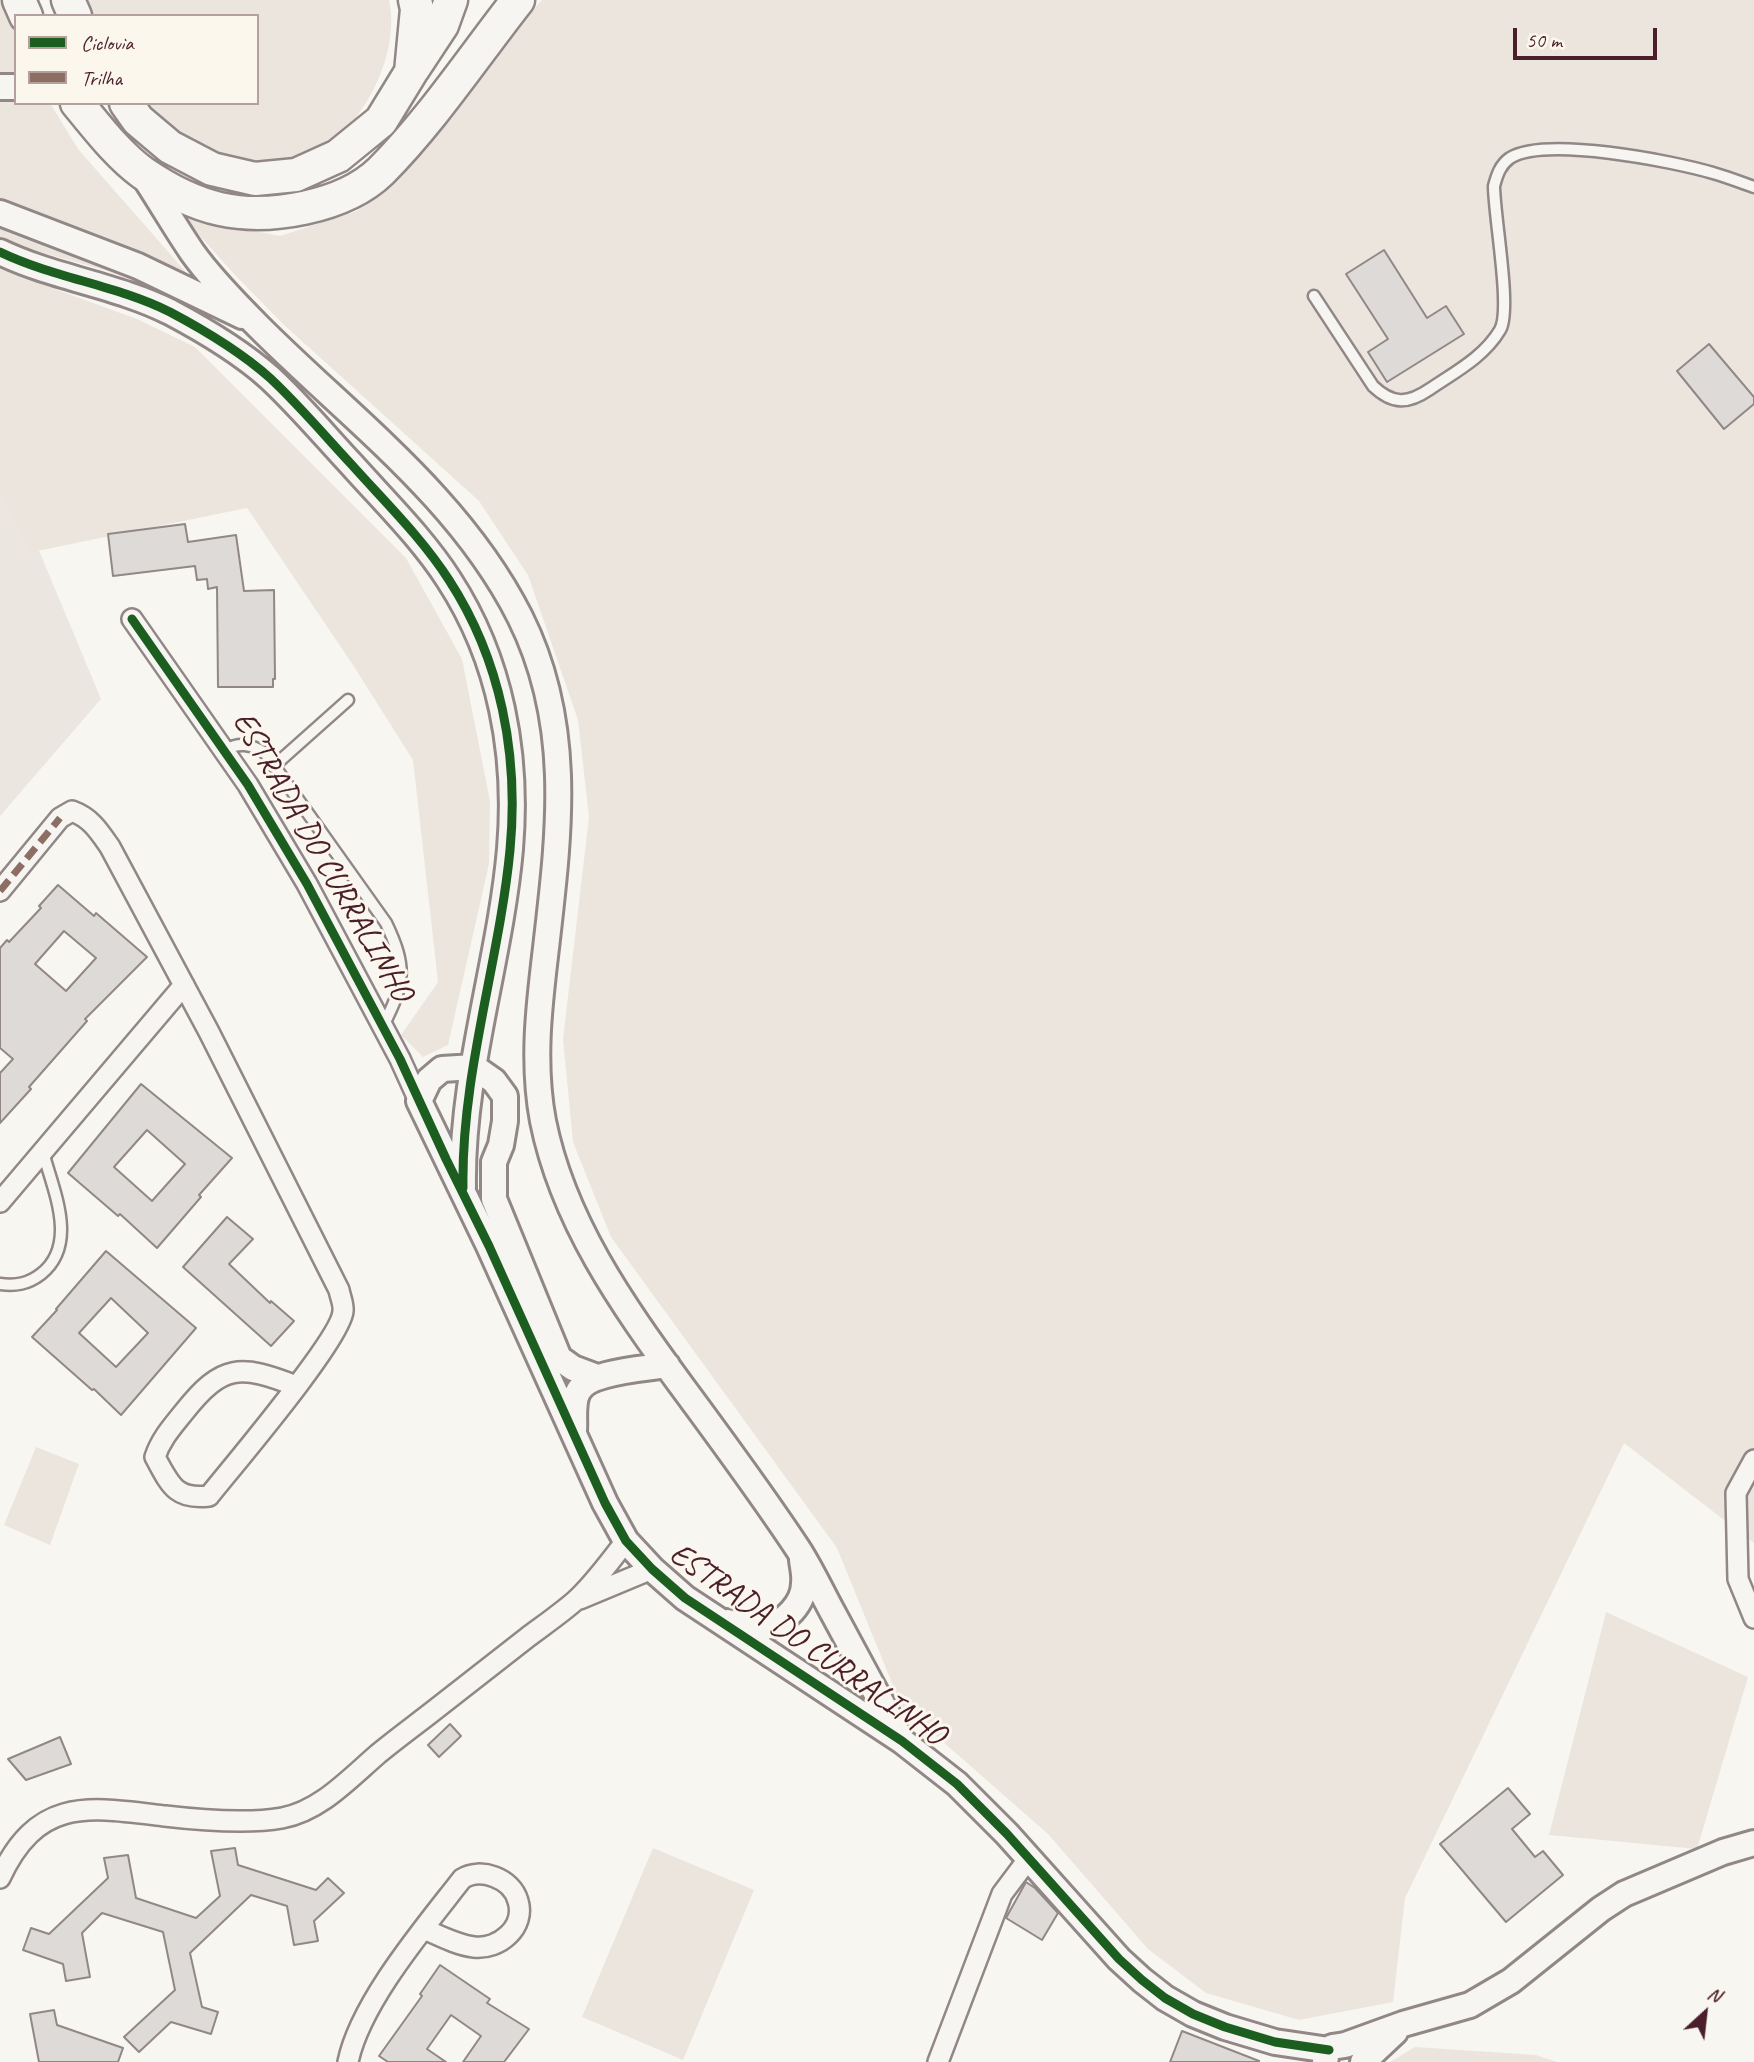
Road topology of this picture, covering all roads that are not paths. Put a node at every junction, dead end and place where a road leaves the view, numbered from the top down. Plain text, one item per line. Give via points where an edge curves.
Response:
1 (415, 0) edge
2 (451, 0) edge
3 (502, 0) edge
4 (518, 0) edge
5 (485, 43) junction
6 (411, 72) junction
7 (73, 105) edge
8 (127, 105) edge
9 (141, 171) junction
10 (1754, 187) edge
11 (0, 213) edge
12 (0, 252) edge
13 (1314, 296) dead end
14 (255, 323) junction
15 (132, 619) dead end
16 (348, 700) dead end
17 (225, 750) junction
18 (275, 765) junction
19 (0, 891) edge
20 (184, 985) junction
21 (383, 1027) junction
22 (400, 1059) junction
23 (474, 1067) junction
24 (442, 1069) junction
25 (419, 1101) junction
26 (43, 1152) junction
27 (463, 1195) junction
28 (0, 1202) edge
29 (0, 1284) edge
30 (667, 1365) junction
31 (597, 1377) junction
32 (296, 1386) junction
33 (574, 1437) junction
34 (1754, 1460) edge
35 (626, 1541) junction
36 (801, 1554) junction
37 (652, 1569) junction
38 (576, 1601) junction
39 (1754, 1618) edge
40 (716, 1620) junction
41 (902, 1741) junction
42 (1754, 1843) edge
43 (1029, 1858) junction
44 (0, 1878) edge
45 (424, 1928) junction
46 (1338, 2057) edge
47 (348, 2062) edge
48 (938, 2062) edge

1 - 6 main road
2 - 6 main road via 442,25
3 - 5 main road
4 - 5 main road
5 - 9 main road via 379,172 347,195 296,209 220,209 176,192
6 - 8 main road via 381,121 338,156 296,175 255,179 212,169 170,147
7 - 9 main road
9 - 14 street via 195,256
10 - 13 lane via 1712,172 1636,157 1538,150 1508,159 1494,186 1505,306 1501,328 1474,360 1416,398 1403,401 1381,394
11 - 14 street via 138,266
12 - 23 street via 168,311 216,338 268,376 425,548 468,611 506,723 512,801 500,926
14 - 30 street via 384,443 446,509 499,581 532,646 549,703 560,786 537,1030 543,1120 575,1219 619,1297
15 - 17 street, ESTRADA DO CURRALINHO
16 - 18 lane
17 - 18 lane via 243,744 255,747
17 - 21 street, ESTRADA DO CURRALINHO via 307,884
18 - 21 lane via 372,901 395,942 401,983
19 - 20 street via 60,818 72,811 86,816 110,847
20 - 26 street
20 - 32 street via 339,1290 344,1311 339,1325
21 - 22 street, ESTRADA DO CURRALINHO
22 - 24 street
22 - 25 street, ESTRADA DO CURRALINHO
23 - 24 street
23 - 27 street via 463,1151
23 - 31 street via 505,1096 505,1121 494,1163 494,1199 559,1358
24 - 25 street via 429,1080
25 - 27 street, ESTRADA DO CURRALINHO
26 - 28 street
26 - 29 lane via 60,1216 57,1254 32,1281
27 - 33 street, ESTRADA DO CURRALINHO
30 - 31 street
30 - 36 street
31 - 33 street via 585,1382 578,1392
32 - 32 street via 209,1496 192,1498 172,1487 155,1457 161,1440 203,1388 219,1376 239,1371
33 - 35 street, ESTRADA DO CURRALINHO
34 - 39 street via 1736,1493 1738,1579
35 - 37 street, ESTRADA DO CURRALINHO
35 - 38 street
36 - 40 street via 802,1597 781,1620 755,1627
36 - 41 street
37 - 38 street
37 - 40 street, ESTRADA DO CURRALINHO
38 - 44 street via 327,1797 304,1810 282,1818 235,1820 95,1808 69,1812 31,1832
40 - 41 street, ESTRADA DO CURRALINHO
41 - 43 street, ESTRADA DO CURRALINHO via 957,1784
42 - 46 street, ESTRADA DO CURRALINHO via 1624,1894 1490,1994 1448,2013 1403,2024
43 - 46 street, ESTRADA DO CURRALINHO via 1119,1959 1165,1998 1225,2027
43 - 48 street via 1002,1894
45 - 45 street via 475,1948 492,1947 515,1926 518,1897 496,1877 470,1874 461,1879
45 - 47 street via 361,2022

